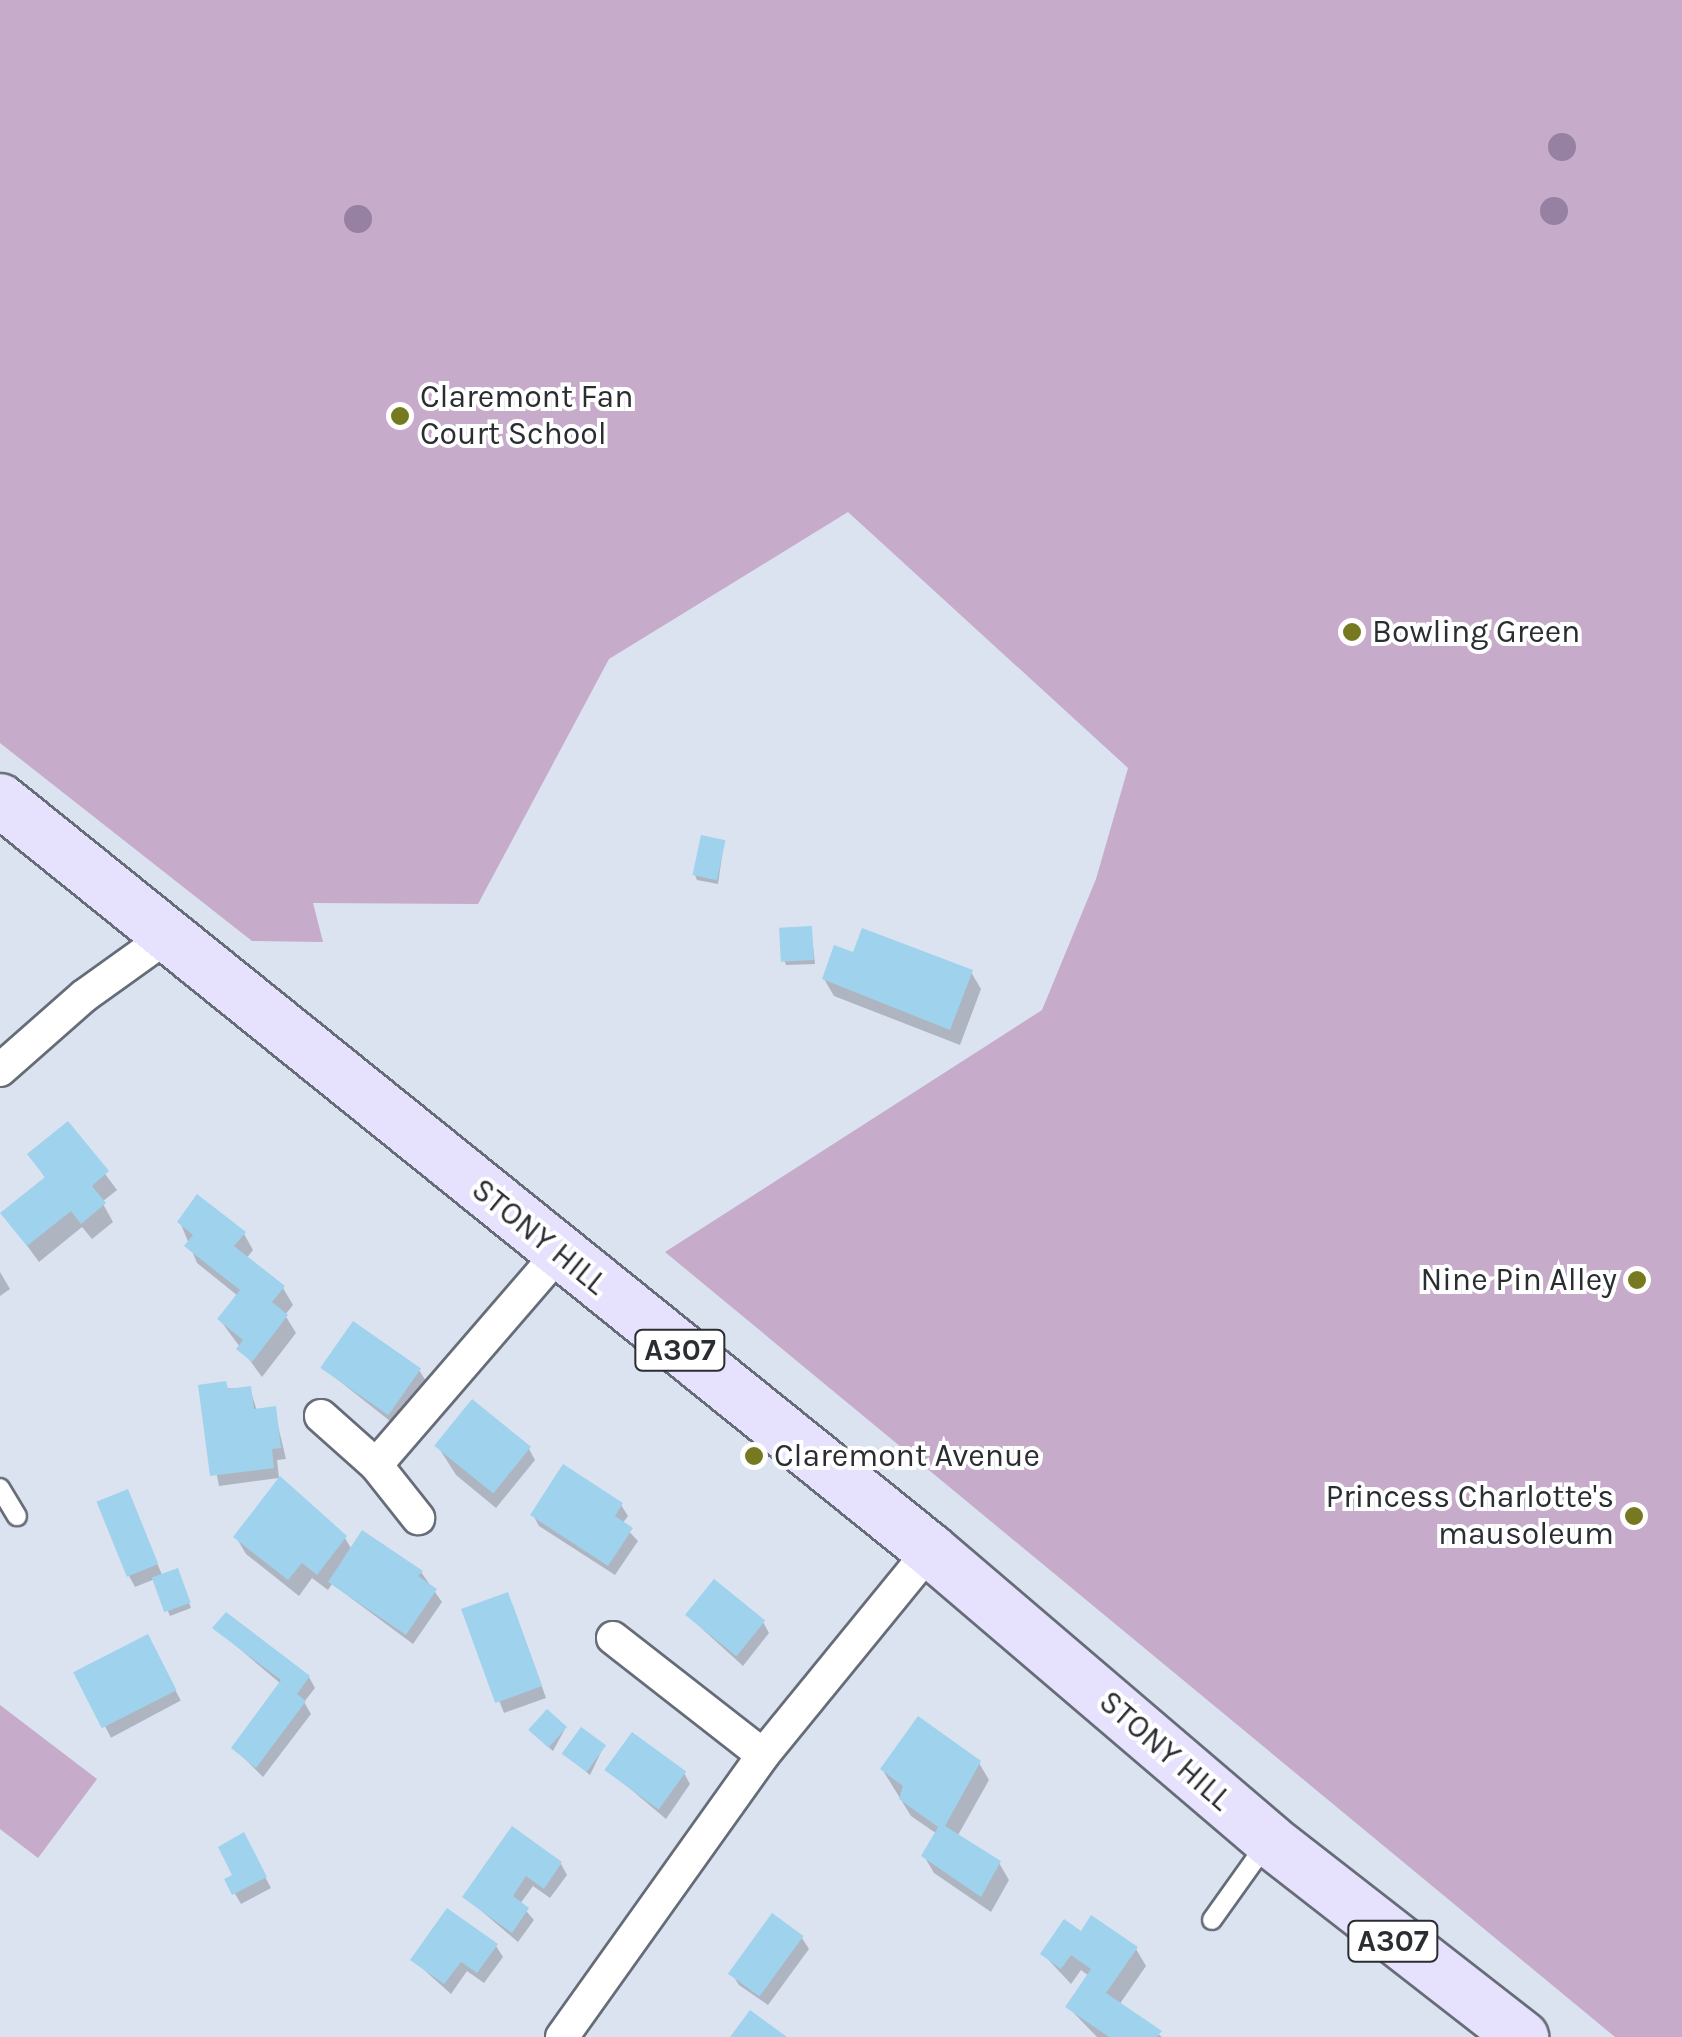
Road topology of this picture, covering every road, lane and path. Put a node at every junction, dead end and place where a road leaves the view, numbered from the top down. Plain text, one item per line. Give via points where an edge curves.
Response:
1 (0, 800) edge
2 (165, 938) junction
3 (0, 1070) edge
4 (559, 1253) junction
5 (321, 1416) dead end
6 (376, 1465) junction
7 (0, 1488) edge
8 (17, 1516) dead end
9 (418, 1518) dead end
10 (930, 1550) junction
11 (613, 1638) dead end
12 (763, 1756) junction
13 (1268, 1840) junction
14 (1212, 1920) dead end
15 (562, 2037) edge
16 (1522, 2037) edge

1 - 2 main road, STONY HILL / A307
2 - 3 street via 84,996
2 - 4 main road, STONY HILL / A307
4 - 6 street
4 - 10 main road, STONY HILL / A307
5 - 6 street
6 - 9 street
7 - 8 lane
10 - 12 street
10 - 13 main road, STONY HILL / A307
11 - 12 street
12 - 15 street
13 - 14 lane
13 - 16 main road, STONY HILL / A307

